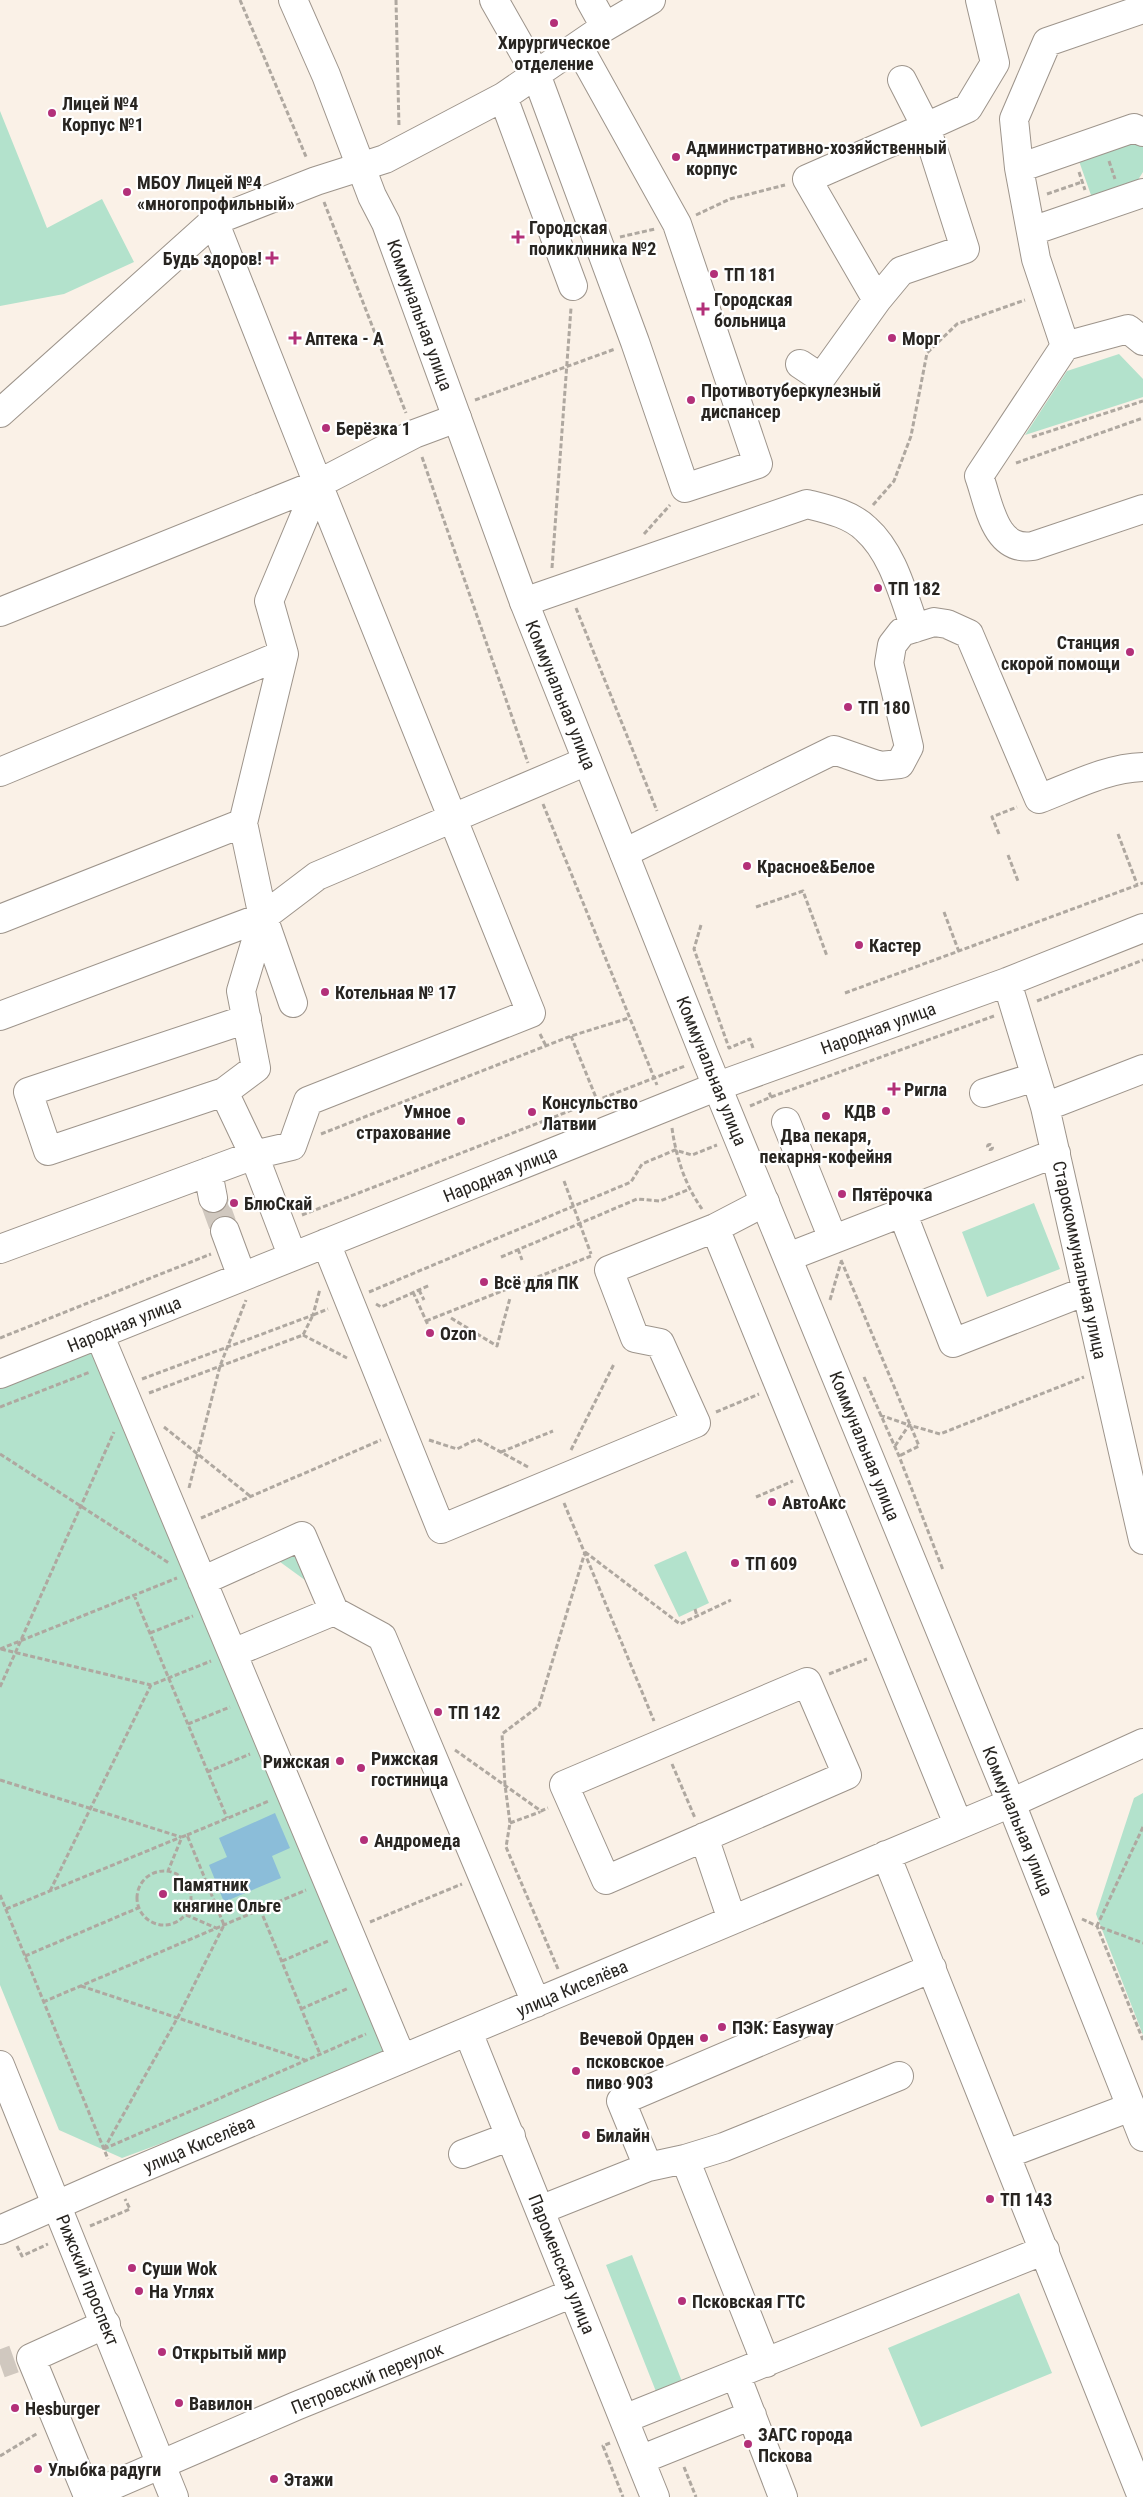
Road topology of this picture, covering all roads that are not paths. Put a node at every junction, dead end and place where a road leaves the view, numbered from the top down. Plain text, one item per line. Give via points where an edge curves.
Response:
1 (293, 0) edge
2 (494, 0) edge
3 (590, 0) edge
4 (594, 0) edge
5 (651, 0) edge
6 (980, 0) edge
7 (1143, 9) edge
8 (605, 28) junction
9 (578, 46) junction
10 (536, 74) junction
11 (902, 80) dead end
12 (503, 97) junction
13 (926, 127) junction
14 (1143, 132) edge
15 (360, 166) junction
16 (1019, 168) junction
17 (1133, 196) edge
18 (214, 221) junction
19 (1032, 231) junction
20 (573, 286) road end
21 (877, 300) junction
22 (1143, 341) edge
23 (1065, 346) junction
24 (800, 364) dead end
25 (465, 409) junction
26 (0, 413) edge
27 (318, 484) junction
28 (1143, 509) edge
29 (524, 602) junction
30 (0, 612) edge
31 (915, 628) junction
32 (284, 654) junction
33 (587, 761) junction
34 (1143, 766) edge
35 (0, 772) edge
36 (453, 819) junction
37 (243, 823) junction
38 (624, 853) junction
39 (263, 917) junction
40 (0, 919) edge
41 (1143, 928) edge
42 (1007, 982) junction
43 (294, 1004) dead end
44 (0, 1016) edge
45 (247, 1019) junction
46 (1143, 1069) edge
47 (1035, 1077) junction
48 (718, 1086) junction
49 (224, 1092) junction
50 (974, 1096) dead end
51 (1045, 1107) junction
52 (786, 1122) dead end
53 (1056, 1153) junction
54 (254, 1155) junction
55 (765, 1202) junction
56 (902, 1212) junction
57 (715, 1228) junction
58 (228, 1238) tunnel mouth
59 (326, 1243) junction
60 (841, 1244) junction
61 (0, 1249) edge
62 (292, 1255) junction
63 (788, 1257) junction
64 (245, 1286) junction
65 (1086, 1291) junction
66 (99, 1334) junction
67 (0, 1374) edge
68 (1143, 1540) edge
69 (190, 1579) junction
70 (334, 1611) junction
71 (223, 1657) junction
72 (1143, 1743) edge
73 (1011, 1803) junction
74 (958, 1824) junction
75 (704, 1837) junction
76 (886, 1855) junction
77 (732, 1920) junction
78 (932, 1968) junction
79 (536, 2003) junction
80 (468, 2032) junction
81 (402, 2060) junction
82 (0, 2065) edge
83 (899, 2076) dead end
84 (1131, 2107) junction
85 (511, 2136) junction
86 (1143, 2137) edge
87 (463, 2154) dead end
88 (1007, 2154) junction
89 (685, 2159) junction
90 (648, 2168) junction
91 (57, 2204) junction
92 (540, 2210) junction
93 (0, 2230) edge
94 (1045, 2250) junction
95 (573, 2293) junction
96 (106, 2324) junction
97 (766, 2363) junction
98 (736, 2375) junction
99 (752, 2415) junction
100 (624, 2418) junction
101 (640, 2460) junction
102 (161, 2463) junction
103 (1137, 2494) edge
104 (174, 2497) edge
105 (655, 2497) edge
106 (783, 2497) edge

1 - 15 street, Коммунальная улица via 326,75
2 - 10 street
3 - 8 street
4 - 8 street
5 - 8 street
6 - 13 street via 995,63 968,108
7 - 16 street via 1047,42 1014,119
8 - 9 street
9 - 10 street
9 - 10 street via 677,224 758,464 685,488
10 - 12 street
11 - 13 street
12 - 15 street via 385,159
12 - 20 street
13 - 21 street via 964,250 901,271
13 - 21 street via 807,179
14 - 16 street via 1134,128
15 - 18 street
15 - 25 street, Коммунальная улица
16 - 19 street
17 - 19 street
18 - 26 street
18 - 27 street
19 - 23 street via 1036,259
21 - 24 street via 820,378
22 - 23 street via 1128,328
23 - 28 street via 979,476 998,530 1007,541 1026,547
25 - 27 street
25 - 29 street, Коммунальная улица
27 - 30 street
27 - 32 street via 269,601
27 - 36 street
29 - 31 street via 560,580 807,504 840,513 866,528 888,559
29 - 33 street, Коммунальная улица
31 - 34 street via 934,622 969,634 1040,798 1110,772
31 - 38 street via 902,632 892,645 889,663 909,747 900,764 880,766 834,750
32 - 35 street
32 - 37 street
33 - 36 street
33 - 38 street, Коммунальная улица
36 - 39 street via 317,876
36 - 54 street via 532,1013 308,1101 292,1146
37 - 39 street
37 - 40 street
38 - 48 street, Коммунальная улица via 717,1052
39 - 43 street
39 - 44 street
39 - 45 street via 241,991
41 - 42 street, Народная улица
42 - 47 street, Старокоммунальная улица
42 - 48 street, Народная улица
45 - 49 street via 256,1068
45 - 49 street via 28,1092 48,1151
46 - 51 street
47 - 50 street
47 - 51 street, Старокоммунальная улица
48 - 55 street, Коммунальная улица
48 - 59 street, Народная улица
49 - 54 street
51 - 53 street, Старокоммунальная улица
52 - 60 street
53 - 56 street
53 - 65 street, Старокоммунальная улица
54 - 61 street via 210,1185
54 - 62 street
55 - 57 street
55 - 63 street, Коммунальная улица
56 - 60 street
56 - 65 street via 953,1343
57 - 59 street via 608,1270 635,1338 660,1343 696,1423 441,1529 379,1375 355,1298
57 - 74 street
58 - 64 street
59 - 62 street, Народная улица
60 - 63 street
62 - 64 street, Народная улица
63 - 73 street, Коммунальная улица
64 - 66 street, Народная улица
65 - 68 street, Старокоммунальная улица
66 - 67 street, Народная улица
66 - 69 street via 180,1527
69 - 70 street via 302,1536
69 - 71 street
70 - 71 street
70 - 79 street via 382,1637 483,1876 491,1907
71 - 81 street via 348,1932
72 - 73 street, улица Киселёва
73 - 74 street, улица Киселёва
73 - 84 street, Коммунальная улица
74 - 76 street, улица Киселёва
75 - 75 street via 847,1775 807,1682 564,1785 606,1880
75 - 77 street
76 - 77 street, улица Киселёва
76 - 78 street
77 - 79 street, улица Киселёва
78 - 88 street
78 - 90 street via 622,2101
79 - 80 street, улица Киселёва
80 - 81 street, улица Киселёва
80 - 85 street, Пароменская улица
81 - 91 street, улица Киселёва
82 - 91 street, Рижский проспект
83 - 89 street via 724,2147
84 - 86 street, Коммунальная улица
84 - 88 street
85 - 87 street
85 - 92 street, Пароменская улица
88 - 94 street
89 - 90 street
89 - 97 street
90 - 92 street
91 - 93 street, улица Киселёва
91 - 96 street, Рижский проспект
92 - 95 street, Пароменская улица
94 - 97 street
94 - 103 street
95 - 100 street, Пароменская улица
95 - 102 street, Петровский переулок via 296,2406 206,2455
96 - 102 street, Рижский проспект
96 - 102 street, Петровский переулок via 23,2358 58,2424 88,2496
97 - 98 street
98 - 99 street
98 - 100 street
99 - 101 street
99 - 106 street
100 - 101 street, Пароменская улица
101 - 105 street, Пароменская улица
102 - 104 street, Рижский проспект

